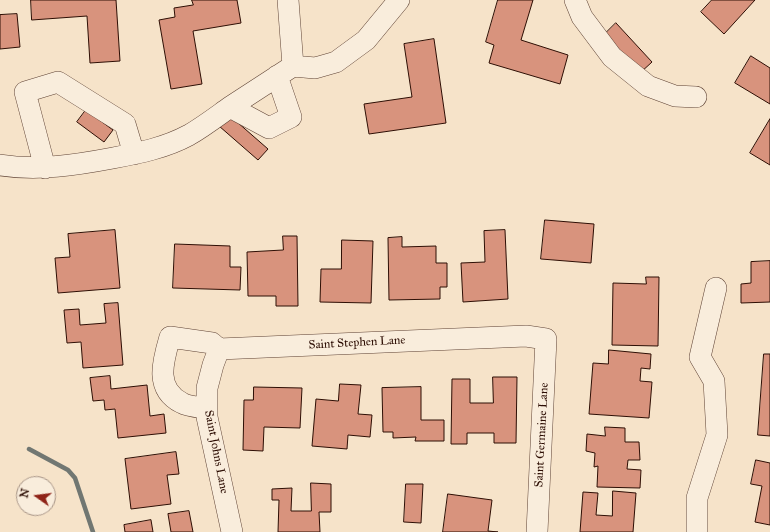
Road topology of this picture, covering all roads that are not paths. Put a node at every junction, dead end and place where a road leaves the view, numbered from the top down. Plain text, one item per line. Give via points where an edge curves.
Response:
1 (288, 0) edge
2 (399, 0) edge
3 (575, 0) edge
4 (285, 71) junction
5 (696, 97) dead end
6 (230, 107) junction
7 (134, 154) junction
8 (0, 165) edge
9 (45, 168) junction
10 (716, 288) dead end
11 (546, 339) joint
12 (219, 349) junction
13 (207, 408) junction
14 (232, 532) edge
15 (537, 532) edge
16 (697, 532) edge

1 - 4 street
2 - 4 street via 366,40 336,62 316,68
3 - 5 street via 582,17 612,57 642,82 675,96
4 - 6 street
4 - 6 street via 291,117 269,128
6 - 7 street via 189,135 162,147
7 - 9 street
7 - 9 street via 125,124 58,82 25,92
8 - 9 street
10 - 16 street via 700,357 714,381 716,435 697,498
11 - 12 street, Saint Stephen Lane via 526,336
11 - 15 street, Saint Germaine Lane
12 - 13 street, Saint Johns Lane via 207,388
12 - 13 street, Saint Stephen Lane via 212,343 170,337 163,361 162,374 168,394 183,404
13 - 14 street, Saint Johns Lane

